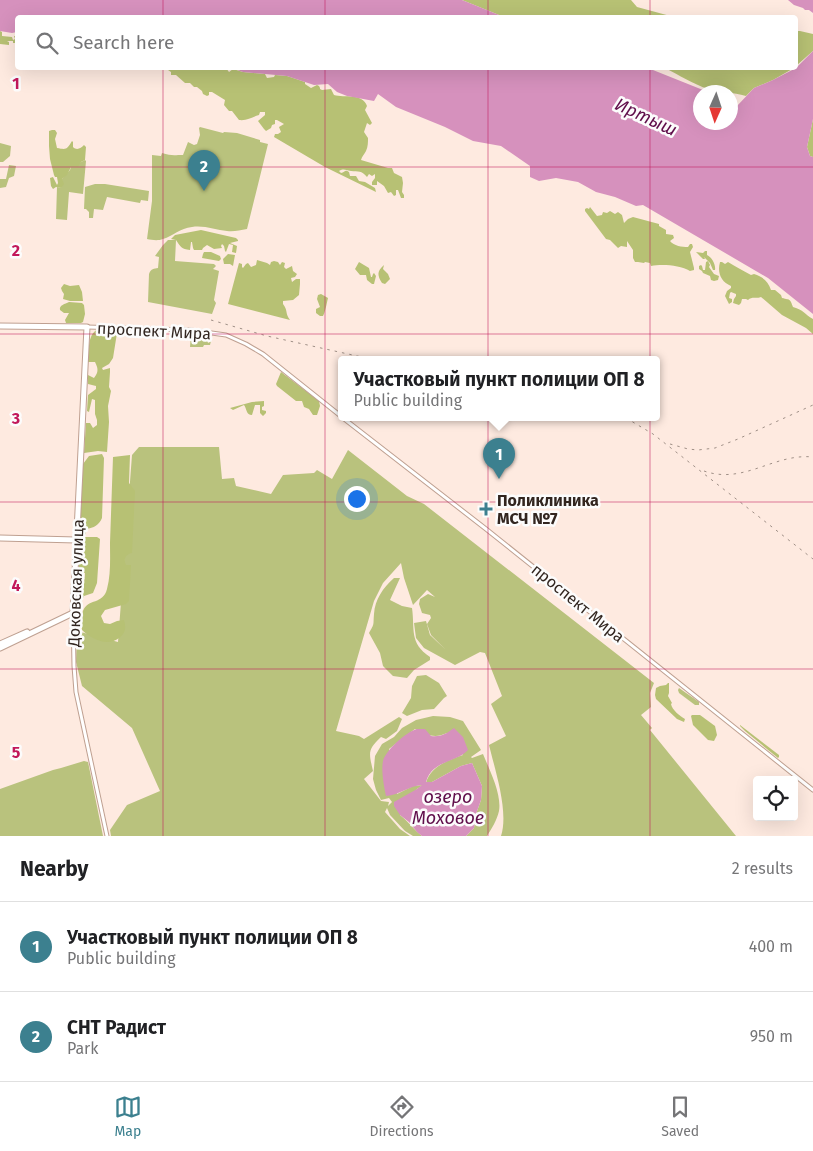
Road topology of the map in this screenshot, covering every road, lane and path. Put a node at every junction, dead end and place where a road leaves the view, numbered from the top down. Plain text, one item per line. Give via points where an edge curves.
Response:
1 (0, 326) edge
2 (87, 327) junction
3 (338, 414) edge
4 (347, 421) edge
5 (0, 538) edge
6 (76, 540) junction
7 (73, 610) junction
8 (0, 646) edge
9 (813, 790) edge
10 (107, 836) edge

1 - 2 main road, проспект Мира
2 - 3 street, проспект Мира via 190,330 226,335 263,354
2 - 6 main road, Доковская улица
4 - 9 street, проспект Мира
5 - 6 main road
6 - 7 main road, Доковская улица
7 - 8 main road
7 - 10 street, Доковская улица via 76,692

